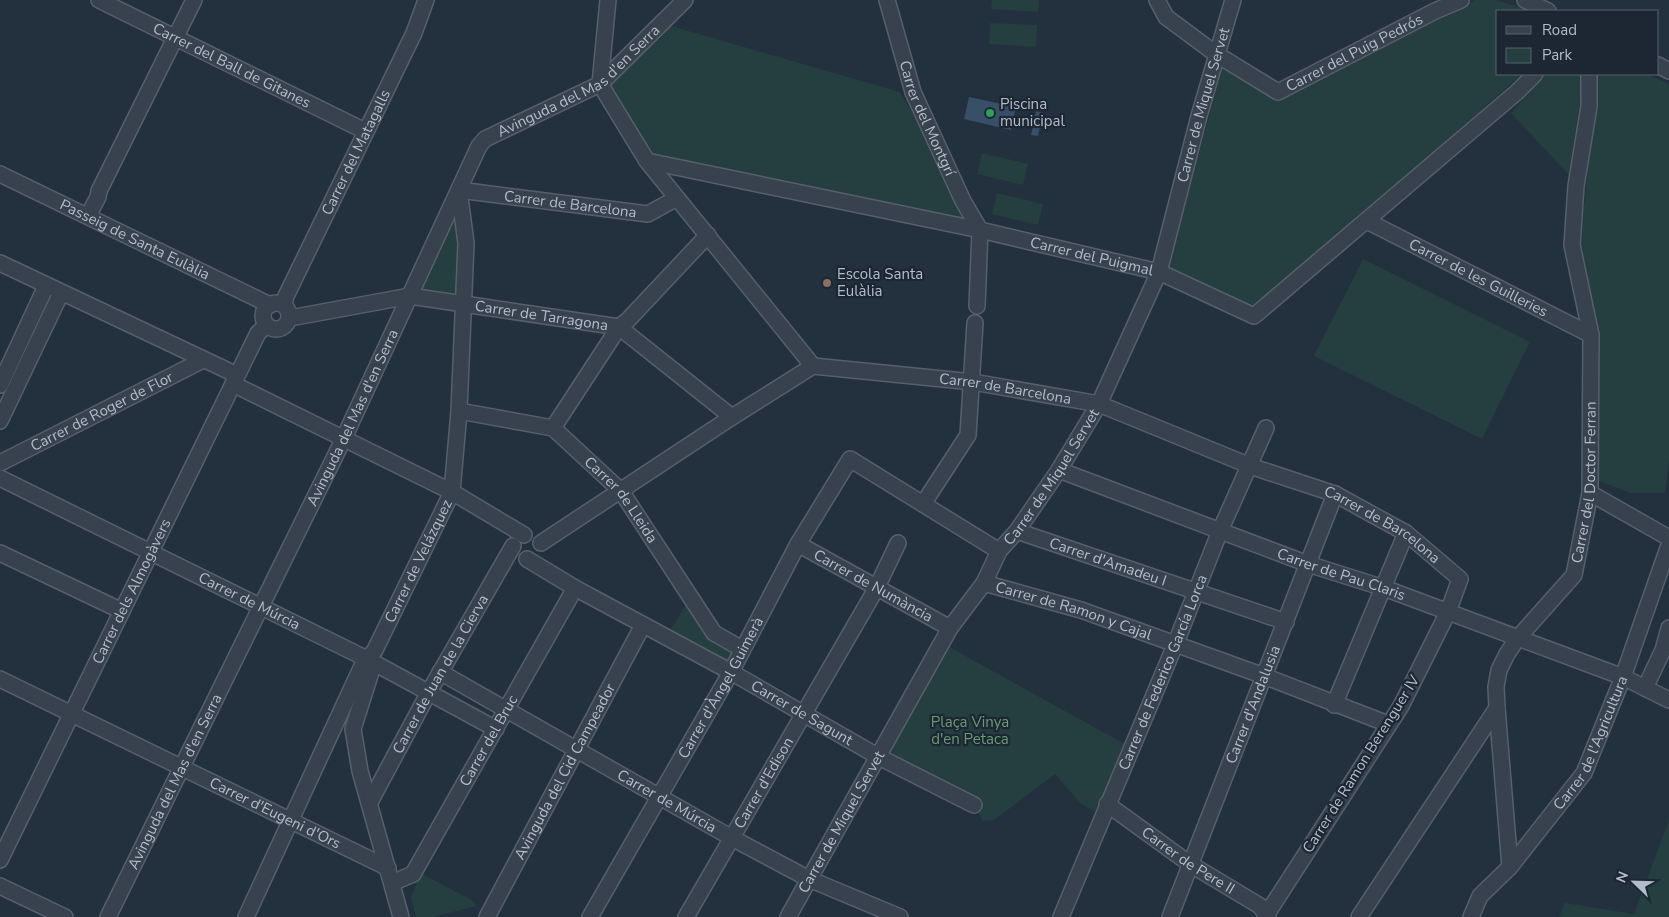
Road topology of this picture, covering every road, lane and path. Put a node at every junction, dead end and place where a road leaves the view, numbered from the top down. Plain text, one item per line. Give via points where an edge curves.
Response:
1 (99, 0) edge
2 (194, 0) edge
3 (426, 0) edge
4 (608, 0) edge
5 (685, 0) edge
6 (887, 0) edge
7 (1157, 0) edge
8 (1233, 0) edge
9 (1461, 0) edge
10 (1525, 0) edge
11 (1546, 10) edge
12 (175, 37) junction
13 (1216, 54) junction
14 (1534, 75) edge
15 (1589, 75) edge
16 (600, 84) junction
17 (365, 130) junction
18 (647, 161) junction
19 (0, 174) edge
20 (459, 190) junction
21 (676, 199) junction
22 (88, 216) junction
23 (1367, 221) junction
24 (980, 230) junction
25 (708, 235) junction
26 (0, 264) edge
27 (1159, 272) junction
28 (46, 286) junction
29 (61, 293) junction
30 (410, 296) junction
31 (462, 303) junction
32 (977, 306) dead end
33 (281, 309) junction
34 (975, 323) dead end
35 (267, 326) junction
36 (618, 327) junction
37 (1591, 335) junction
38 (203, 360) junction
39 (813, 366) junction
40 (235, 380) junction
41 (973, 382) junction
42 (0, 385) edge
43 (1099, 404) junction
44 (459, 411) junction
45 (732, 416) junction
46 (0, 421) edge
47 (553, 428) junction
48 (1266, 428) dead end
49 (343, 440) junction
50 (0, 463) edge
51 (1249, 466) junction
52 (1060, 470) junction
53 (0, 478) edge
54 (621, 491) junction
55 (452, 492) junction
56 (1590, 493) junction
57 (1335, 494) junction
58 (924, 504) junction
59 (1017, 531) junction
60 (1220, 531) junction
61 (1406, 533) junction
62 (524, 535) junction
63 (1669, 538) edge
64 (541, 543) junction
65 (898, 543) dead end
66 (798, 544) junction
67 (1669, 545) edge
68 (513, 546) junction
69 (151, 551) junction
70 (999, 551) junction
71 (0, 553) edge
72 (528, 559) junction
73 (1308, 564) junction
74 (1460, 580) joint
75 (984, 583) junction
76 (575, 588) junction
77 (1384, 588) junction
78 (876, 589) junction
79 (1196, 592) junction
80 (260, 606) junction
81 (122, 611) junction
82 (1448, 612) junction
83 (1286, 622) junction
84 (643, 625) junction
85 (950, 628) junction
86 (1669, 628) edge
87 (1517, 639) junction
88 (1176, 645) junction
89 (742, 649) junction
90 (367, 659) junction
91 (440, 672) junction
92 (731, 672) junction
93 (1264, 676) junction
94 (1623, 677) junction
95 (0, 679) edge
96 (1645, 688) junction
97 (429, 692) junction
98 (1669, 700) edge
99 (1334, 704) junction
100 (1497, 708) junction
101 (506, 711) junction
102 (804, 713) junction
103 (72, 716) junction
104 (1388, 724) junction
105 (496, 729) junction
106 (577, 751) junction
107 (879, 757) junction
108 (182, 768) junction
109 (658, 797) junction
110 (370, 802) junction
111 (1108, 804) junction
112 (974, 805) dead end
113 (292, 823) junction
114 (732, 838) junction
115 (0, 860) edge
116 (1190, 864) junction
117 (1510, 867) junction
118 (388, 868) junction
119 (809, 879) junction
120 (392, 883) junction
121 (0, 886) edge
122 (65, 917) edge
123 (108, 917) edge
124 (246, 917) edge
125 (401, 917) edge
126 (487, 917) edge
127 (590, 917) edge
128 (686, 917) edge
129 (788, 917) edge
130 (900, 917) edge
131 (1061, 917) edge
132 (1170, 917) edge
133 (1266, 917) edge
134 (1359, 917) edge
135 (1471, 917) edge

1 - 12 street, Carrer del Ball de Gitanes
2 - 12 street
3 - 17 street, Carrer del Matagalls via 414,33
4 - 16 street
5 - 16 street, Avinguda del Mas d'en Serra
6 - 24 street, Carrer del Montgrí via 913,92 963,201
7 - 13 street, Carrer del Puig Pedrós via 1166,17
8 - 13 street, Carrer de Miquel Servet
9 - 13 street, Carrer del Puig Pedrós via 1278,92
10 - 11 street
12 - 17 street, Carrer del Ball de Gitanes
12 - 22 street
13 - 27 street, Carrer de Miquel Servet
14 - 23 street, Carrer del Puigmal
15 - 37 street, Carrer del Doctor Ferran via 1589,106 1576,186 1572,245
16 - 18 street
16 - 20 street, Avinguda del Mas d'en Serra via 485,139 478,146
17 - 33 street, Carrer del Matagalls
18 - 21 street
18 - 24 street, Carrer del Puigmal
19 - 22 street, Passeig de Santa Eulàlia
20 - 21 street, Carrer de Barcelona via 648,214
20 - 30 street, Avinguda del Mas d'en Serra
20 - 31 street, Carrer de Velázquez via 466,243
21 - 25 street
22 - 33 street, Passeig de Santa Eulàlia
23 - 27 street, Carrer del Puigmal via 1254,316
23 - 37 street, Carrer de les Guilleries
24 - 27 street, Carrer del Puigmal
24 - 32 street
25 - 36 street
25 - 39 street
26 - 28 street
27 - 43 street, Carrer de Miquel Servet
28 - 29 street
28 - 42 street
29 - 38 street
29 - 46 street
30 - 31 street, Carrer de Tarragona
30 - 33 street
30 - 49 street, Avinguda del Mas d'en Serra
31 - 36 street, Carrer de Tarragona
31 - 44 street, Carrer de Velázquez
33 - 35 street, Carrer del Matagalls via 263,316
33 - 35 street via 285,327 274,329
34 - 41 street
35 - 40 street, Carrer dels Almogàvers via 258,333
36 - 45 street, Carrer de Tarragona
36 - 47 street
37 - 56 street, Carrer del Doctor Ferran
38 - 40 street
38 - 50 street, Carrer de Roger de Flor
39 - 41 street, Carrer de Barcelona
39 - 45 street
40 - 49 street
40 - 69 street, Carrer dels Almogàvers
41 - 43 street, Carrer de Barcelona
41 - 58 street via 968,435
43 - 51 street, Carrer de Barcelona
43 - 52 street, Carrer de Miquel Servet
44 - 47 street
44 - 55 street, Carrer de Velázquez
45 - 54 street
47 - 54 street, Carrer de Lleida
48 - 51 street, Carrer de Federico García Lorca
49 - 55 street
49 - 80 street, Avinguda del Mas d'en Serra
51 - 57 street, Carrer de Barcelona
51 - 60 street, Carrer de Federico García Lorca
52 - 59 street, Carrer de Miquel Servet
52 - 60 street, Carrer de Pau Claris
53 - 69 street, Carrer de Múrcia
54 - 64 street
54 - 89 street, Carrer de Lleida via 714,633
55 - 62 street
55 - 90 street, Carrer de Velázquez via 376,650
56 - 63 street
56 - 87 street, Carrer del Doctor Ferran via 1574,575
57 - 61 street, Carrer de Barcelona
57 - 73 street, Carrer d'Andalusia
58 - 66 street, Carrer d'Àngel Guimerà via 850,460
58 - 70 street
59 - 70 street, Carrer de Miquel Servet
59 - 79 street, Carrer d'Amadeu I
60 - 73 street, Carrer de Pau Claris
60 - 79 street, Carrer de Federico García Lorca
61 - 74 street, Carrer de Barcelona
61 - 77 street
62 - 64 street
62 - 68 street
64 - 72 street via 542,548 536,557
65 - 78 street, Carrer d'Edison
66 - 78 street, Carrer de Numància
66 - 89 street, Carrer d'Àngel Guimerà
67 - 94 street, Carrer de l'Agricultura
68 - 72 street via 518,555
68 - 91 street, Carrer de Juan de la Cierva
69 - 80 street, Carrer de Múrcia
69 - 81 street, Carrer dels Almogàvers
70 - 75 street, Carrer de Miquel Servet
71 - 81 street
72 - 76 street, Carrer de Sagunt
73 - 77 street, Carrer de Pau Claris
73 - 83 street, Carrer d'Andalusia
74 - 82 street, Carrer de Ramon Berenguer IV
75 - 85 street, Carrer de Miquel Servet
75 - 88 street, Carrer de Ramon y Cajal via 1081,610
76 - 84 street, Carrer de Sagunt
76 - 101 street, Carrer del Bruc
77 - 82 street, Carrer de Pau Claris
77 - 99 street
78 - 85 street, Carrer de Numància
78 - 102 street, Carrer d'Edison
79 - 83 street, Carrer d'Amadeu I
79 - 88 street, Carrer de Federico García Lorca
80 - 90 street, Carrer de Múrcia
80 - 108 street, Avinguda del Mas d'en Serra
81 - 103 street, Carrer dels Almogàvers
82 - 87 street, Carrer de Pau Claris
82 - 104 street, Carrer de Ramon Berenguer IV via 1401,706
83 - 93 street, Carrer d'Andalusia
84 - 92 street, Carrer de Sagunt
84 - 106 street, Avinguda del Cid Campeador
85 - 107 street, Carrer de Miquel Servet
86 - 96 street via 1663,650
87 - 94 street, Carrer de Pau Claris
87 - 100 street, Carrer del Doctor Ferran via 1499,670
88 - 93 street, Carrer de Ramon y Cajal
88 - 111 street, Carrer de Federico García Lorca
89 - 92 street, Carrer d'Àngel Guimerà
90 - 97 street, Carrer de Múrcia
90 - 110 street via 372,669 353,729 360,771
90 - 113 street, Carrer de Velázquez
91 - 97 street, Carrer de Juan de la Cierva
91 - 101 street, Carrer de Múrcia
92 - 102 street, Carrer de Sagunt
92 - 109 street, Carrer d'Àngel Guimerà
93 - 99 street, Carrer de Ramon y Cajal
93 - 116 street, Carrer d'Andalusia
94 - 96 street, Carrer de Pau Claris
94 - 117 street, Carrer de l'Agricultura via 1584,773
95 - 103 street, Carrer d'Eugeni d'Ors
96 - 98 street, Carrer de Pau Claris
97 - 105 street, Carrer de Múrcia
97 - 110 street, Carrer de Juan de la Cierva
99 - 104 street, Carrer de Ramon y Cajal
100 - 117 street, Carrer del Doctor Ferran
100 - 134 street
101 - 105 street, Carrer del Bruc
101 - 106 street, Carrer de Múrcia
102 - 107 street, Carrer de Sagunt
102 - 114 street, Carrer d'Edison
103 - 108 street, Carrer d'Eugeni d'Ors
103 - 115 street, Carrer dels Almogàvers
104 - 133 street, Carrer de Ramon Berenguer IV
105 - 120 street, Carrer del Bruc via 413,874
106 - 109 street, Carrer de Múrcia
106 - 126 street, Avinguda del Cid Campeador
107 - 112 street, Carrer de Sagunt
107 - 119 street, Carrer de Miquel Servet
108 - 113 street, Carrer d'Eugeni d'Ors
108 - 123 street, Avinguda del Mas d'en Serra
109 - 114 street, Carrer de Múrcia
109 - 127 street, Carrer d'Àngel Guimerà
110 - 118 street
111 - 116 street, Carrer de Pere II
111 - 131 street, Carrer de Federico García Lorca
113 - 118 street, Carrer d'Eugeni d'Ors
113 - 124 street, Carrer de Velázquez
114 - 119 street, Carrer de Múrcia
114 - 128 street, Carrer d'Edison
116 - 132 street, Carrer d'Andalusia
116 - 133 street, Carrer de Pere II via 1260,906
117 - 135 street, Carrer de l'Agricultura via 1480,896
118 - 120 street
119 - 129 street, Carrer de Miquel Servet
119 - 130 street, Carrer de Múrcia
120 - 125 street
121 - 122 street

